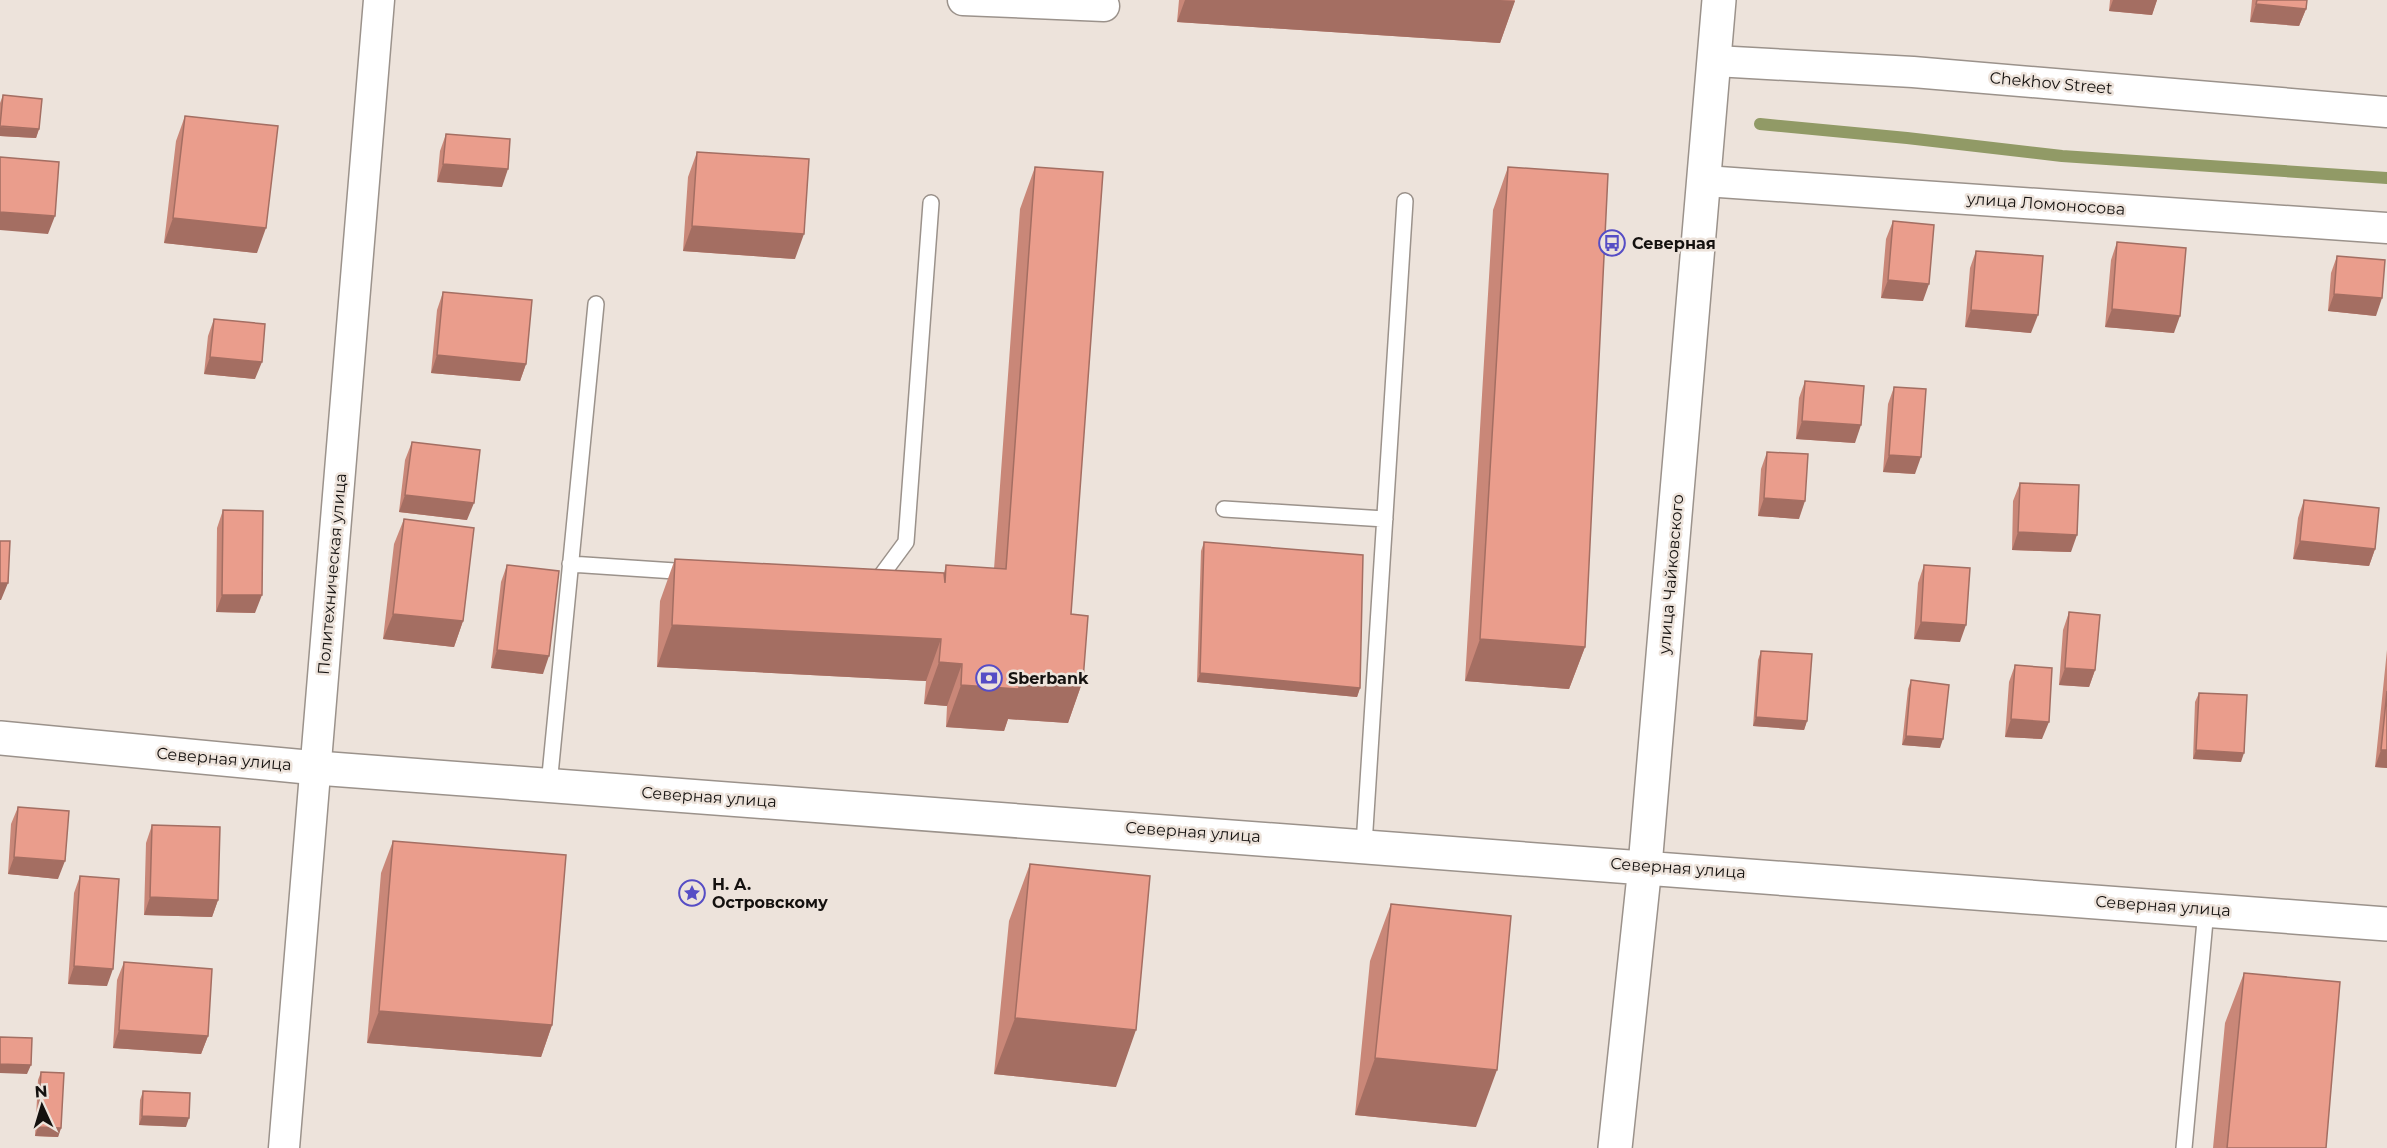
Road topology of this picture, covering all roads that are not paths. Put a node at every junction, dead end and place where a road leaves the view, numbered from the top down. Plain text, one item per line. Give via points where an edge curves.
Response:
1 (379, 0) edge
2 (963, 0) edge
3 (1719, 0) edge
4 (1104, 3) edge
5 (1715, 61) junction
6 (2387, 112) edge
7 (1705, 181) junction
8 (1405, 201) dead end
9 (931, 203) dead end
10 (2387, 228) edge
11 (596, 304) dead end
12 (1224, 509) dead end
13 (1385, 519) junction
14 (570, 564) junction
15 (700, 572) edge
16 (854, 582) edge
17 (0, 738) edge
18 (317, 768) junction
19 (549, 785) junction
20 (1364, 845) junction
21 (1645, 866) junction
22 (2206, 910) junction
23 (2387, 924) edge
24 (284, 1148) edge
25 (1616, 1148) edge
26 (2184, 1148) edge

1 - 18 street, Политехническая улица
2 - 4 street
3 - 5 main road, улица Чайковского
5 - 6 street, Chekhov Street via 1913,72
5 - 7 main road, улица Чайковского
7 - 10 street, улица Ломоносова
7 - 21 main road, улица Чайковского
8 - 13 lane
9 - 16 lane via 906,542 878,584
11 - 14 lane
12 - 13 lane
13 - 20 lane
14 - 15 lane
14 - 19 lane
17 - 18 main road, Северная улица
18 - 19 main road, Северная улица
18 - 24 street, Политехническая улица
19 - 20 main road, Северная улица
20 - 21 main road, Северная улица
21 - 22 main road, Северная улица
21 - 25 main road, улица Чайковского
22 - 23 main road, Северная улица
22 - 26 lane

